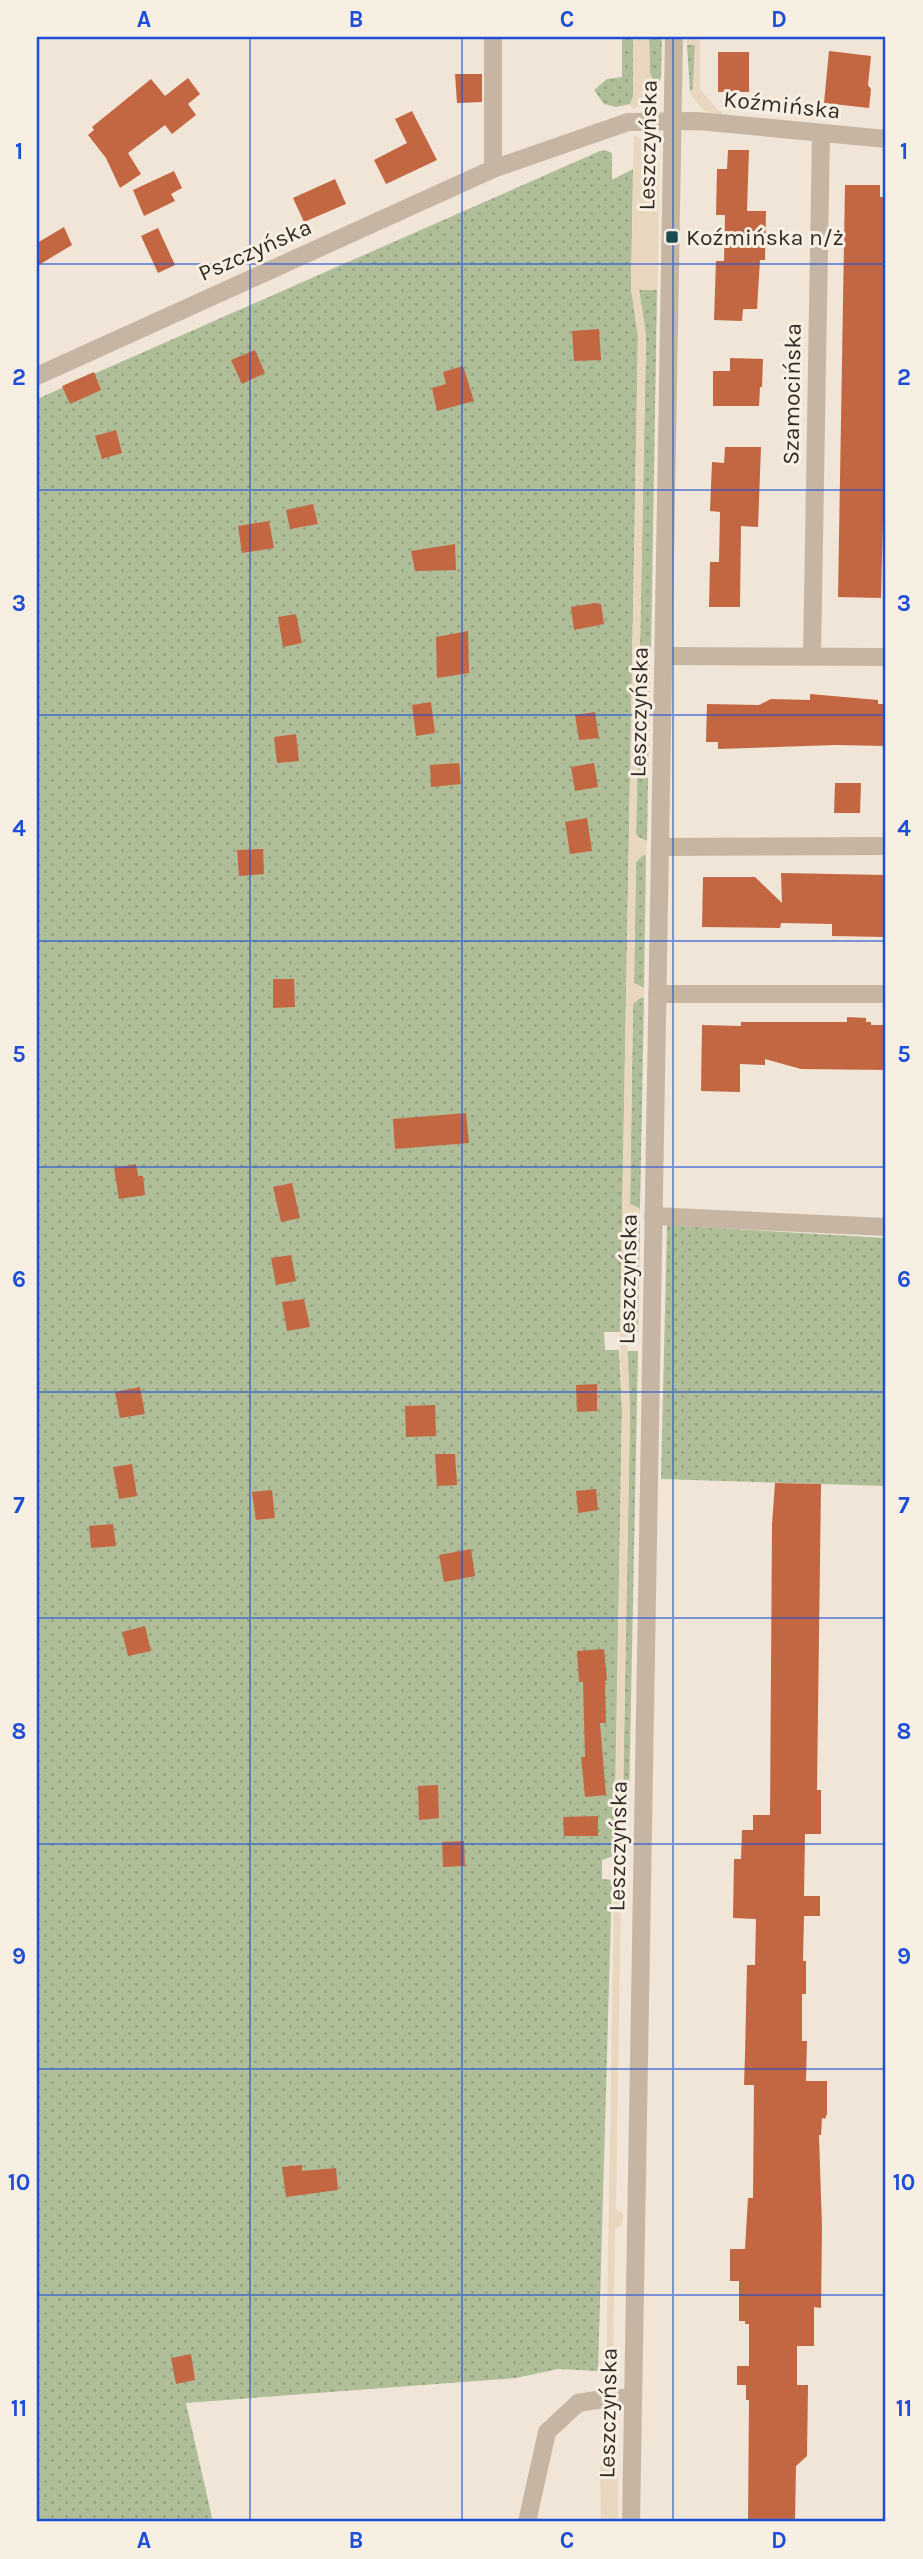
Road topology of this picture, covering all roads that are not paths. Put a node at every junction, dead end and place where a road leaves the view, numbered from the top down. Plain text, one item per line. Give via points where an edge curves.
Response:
1 (493, 37) edge
2 (674, 37) edge
3 (673, 121) junction
4 (821, 134) junction
5 (886, 139) edge
6 (494, 169) junction
7 (37, 376) edge
8 (664, 656) junction
9 (812, 656) junction
10 (886, 657) edge
11 (886, 846) edge
12 (661, 847) junction
13 (657, 994) junction
14 (886, 994) edge
15 (653, 1216) junction
16 (886, 1227) edge
17 (633, 2398) junction
18 (527, 2522) edge
19 (631, 2522) edge

1 - 6 street
2 - 3 street, Leszczyńska
3 - 4 street, Koźmińska
3 - 6 street, Pszczyńska via 628,122
3 - 8 street, Leszczyńska
4 - 5 street, Koźmińska
4 - 9 street, Szamocińska
6 - 7 street, Pszczyńska
8 - 9 street
8 - 12 street, Leszczyńska
9 - 10 street
11 - 12 street
12 - 13 street, Leszczyńska
13 - 14 street
13 - 15 street, Leszczyńska
15 - 16 street
15 - 17 street, Leszczyńska
17 - 18 street via 578,2403 547,2432
17 - 19 street, Leszczyńska

